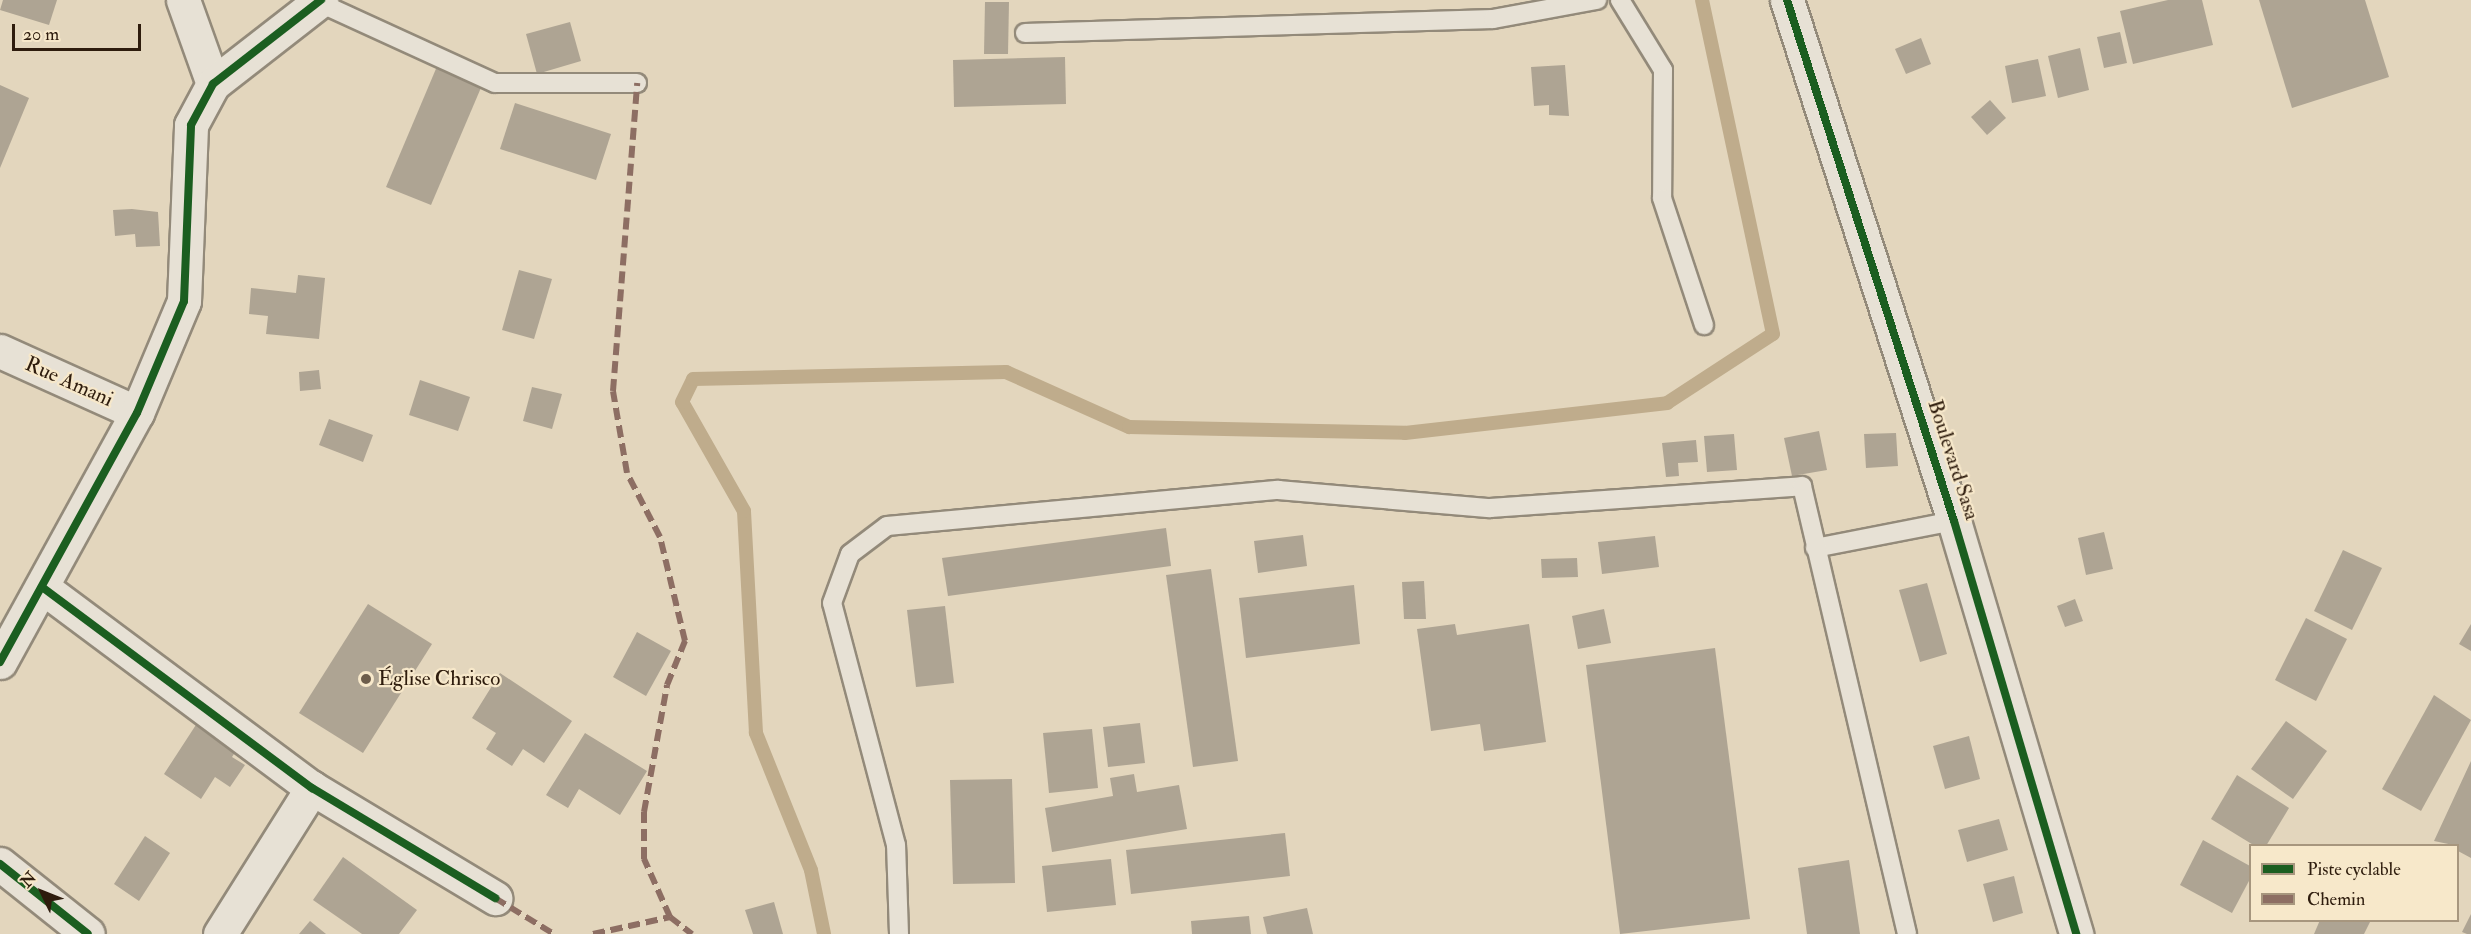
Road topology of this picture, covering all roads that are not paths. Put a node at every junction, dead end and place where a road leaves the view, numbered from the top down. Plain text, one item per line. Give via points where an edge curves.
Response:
1 (183, 0) edge
2 (1598, 0) edge
3 (1620, 0) edge
4 (1787, 0) edge
5 (320, 1) edge
6 (1025, 33) dead end
7 (637, 82) dead end
8 (213, 84) junction
9 (1704, 326) dead end
10 (0, 351) edge
11 (137, 413) junction
12 (1954, 521) junction
13 (1815, 548) junction
14 (42, 587) junction
15 (0, 662) edge
16 (312, 788) junction
17 (0, 864) edge
18 (495, 898) dead end
19 (88, 934) edge
20 (220, 934) edge
21 (900, 934) edge
22 (1907, 934) edge
23 (2076, 934) edge

1 - 8 street
2 - 6 lane via 1493,19
3 - 9 lane via 1663,70 1662,198
4 - 12 street, Boulevard Sasa
5 - 7 lane via 495,83
5 - 8 street
8 - 11 street via 191,125 184,301
10 - 11 street, Rue Amani
11 - 14 street
12 - 13 lane
12 - 23 street, Boulevard Sasa
13 - 21 lane via 1802,486 1490,508 1278,490 887,526 850,555 832,603 896,845
13 - 22 lane
14 - 15 street
14 - 16 street
16 - 18 street
16 - 20 street
17 - 19 street

